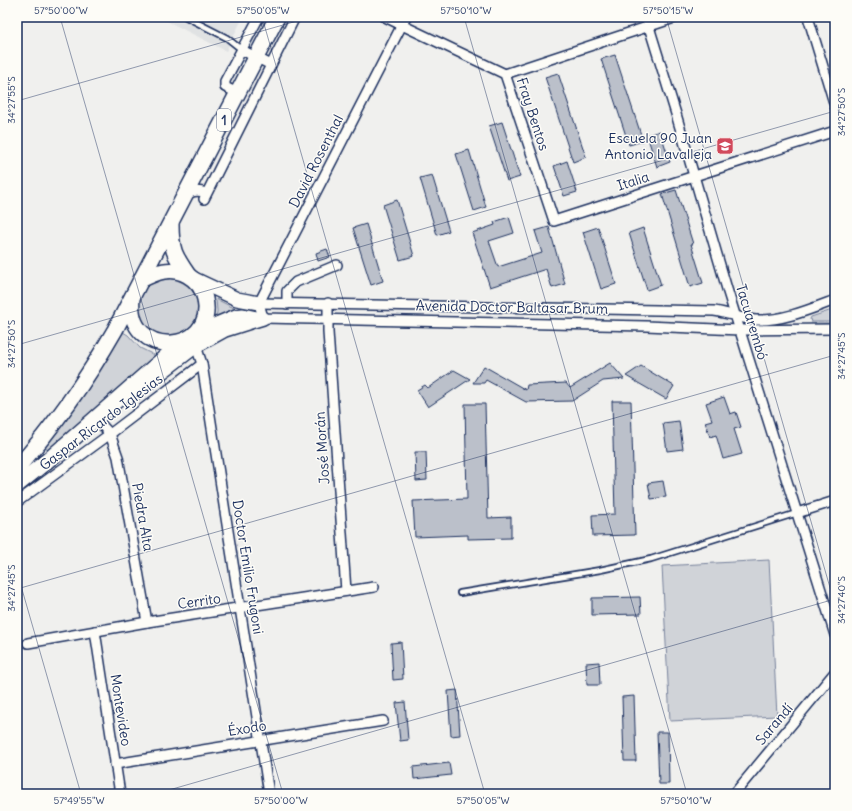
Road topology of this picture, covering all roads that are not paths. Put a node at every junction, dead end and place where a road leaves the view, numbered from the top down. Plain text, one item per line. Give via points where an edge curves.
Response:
1 (186, 17) edge
2 (259, 17) edge
3 (277, 17) edge
4 (295, 17) edge
5 (385, 17) edge
6 (406, 17) edge
7 (677, 17) edge
8 (808, 17) edge
9 (647, 22) edge
10 (401, 26) junction
11 (242, 50) junction
12 (256, 58) junction
13 (271, 65) junction
14 (505, 74) junction
15 (231, 90) junction
16 (835, 106) edge
17 (835, 131) edge
18 (215, 137) junction
19 (231, 145) junction
20 (204, 159) junction
21 (220, 167) junction
22 (694, 176) junction
23 (184, 198) junction
24 (554, 221) joint
25 (171, 223) junction
26 (337, 265) dead end
27 (189, 276) junction
28 (141, 280) junction
29 (132, 297) junction
30 (835, 300) edge
31 (259, 303) junction
32 (287, 304) junction
33 (328, 304) junction
34 (736, 315) junction
35 (263, 318) junction
36 (328, 319) junction
37 (835, 329) edge
38 (740, 330) junction
39 (192, 339) junction
40 (202, 364) junction
41 (98, 421) junction
42 (110, 434) junction
43 (76, 435) junction
44 (37, 445) junction
45 (53, 456) junction
46 (17, 468) edge
47 (17, 485) edge
48 (835, 501) edge
49 (17, 502) edge
50 (797, 513) junction
51 (374, 587) dead end
52 (346, 591) junction
53 (460, 593) dead end
54 (240, 609) junction
55 (147, 622) junction
56 (95, 631) junction
57 (835, 635) edge
58 (28, 643) dead end
59 (835, 672) edge
60 (384, 721) dead end
61 (261, 740) junction
62 (115, 764) junction
63 (120, 794) edge
64 (269, 794) edge
65 (734, 794) edge

1 - 11 lane via 227,38
2 - 11 street
3 - 12 main road, 1
4 - 13 street
5 - 10 street, Fray Bentos
6 - 10 street, David Rosenthal
7 - 9 street
8 - 16 street
9 - 14 street
9 - 22 street, Tacuarembó
10 - 14 street, Fray Bentos
10 - 31 street, David Rosenthal
11 - 12 street
11 - 15 street via 225,81
12 - 13 street
12 - 15 main road, 1
13 - 19 street
14 - 24 street, Fray Bentos
15 - 18 main road, 1
17 - 22 street, Italia
18 - 19 street
18 - 20 main road, 1
19 - 21 street
20 - 21 street
20 - 23 main road, 1
21 - 23 street via 205,196 203,192 194,191
22 - 24 street, Italia
22 - 34 street, Tacuarembó
23 - 25 main road, 1
25 - 27 main road, 1 via 170,238 173,251
25 - 28 main road, 1
26 - 32 street via 296,282 287,291
27 - 28 main road via 167,270
27 - 31 street, Avenida Doctor Baltasar Brum via 237,299
27 - 39 main road via 199,286 205,302 204,318
28 - 29 main road, 1
29 - 39 main road via 134,318 145,336 164,344
29 - 44 main road, 1 via 116,330 87,377
30 - 34 street, Avenida Doctor Baltasar Brum via 777,318 758,320
31 - 32 street, Avenida Doctor Baltasar Brum
31 - 35 street
32 - 33 street, Avenida Doctor Baltasar Brum
33 - 34 street, Avenida Doctor Baltasar Brum via 714,311
33 - 36 street, José Morán
34 - 38 street, Tacuarembó
35 - 36 street, Avenida Doctor Baltasar Brum
35 - 39 street, Avenida Doctor Baltasar Brum via 236,316
36 - 38 street, Avenida Doctor Baltasar Brum
36 - 52 street, José Morán
37 - 38 street, Avenida Doctor Baltasar Brum
38 - 50 street, Tacuarembó
39 - 40 street, Doctor Emilio Frugoni
39 - 41 street, Avenida Doctor Baltasar Brum
39 - 43 main road, Avenida Doctor Baltasar Brum
40 - 42 street, Gaspar Ricardo Iglesias
40 - 54 street, Doctor Emilio Frugoni
41 - 42 street, Piedra Alta
41 - 43 street, Avenida Doctor Baltasar Brum
42 - 49 street, Gaspar Ricardo Iglesias
42 - 55 street, Piedra Alta via 118,457
43 - 45 main road, Avenida Doctor Baltasar Brum
44 - 45 main road via 37,451 41,456
44 - 46 main road, 1
45 - 47 main road, Avenida Doctor Baltasar Brum
48 - 50 street
50 - 53 lane via 651,559
50 - 57 street, Tacuarembó
51 - 52 street, Cerrito
52 - 54 street, Cerrito
54 - 55 street, Cerrito
54 - 61 street, Doctor Emilio Frugoni
55 - 56 street, Cerrito
56 - 58 street, Cerrito
56 - 62 street, Montevideo
59 - 65 street, Sarandí
60 - 61 street, Éxodo
61 - 62 street, Éxodo
61 - 64 street, Doctor Emilio Frugoni
62 - 63 street, Montevideo

